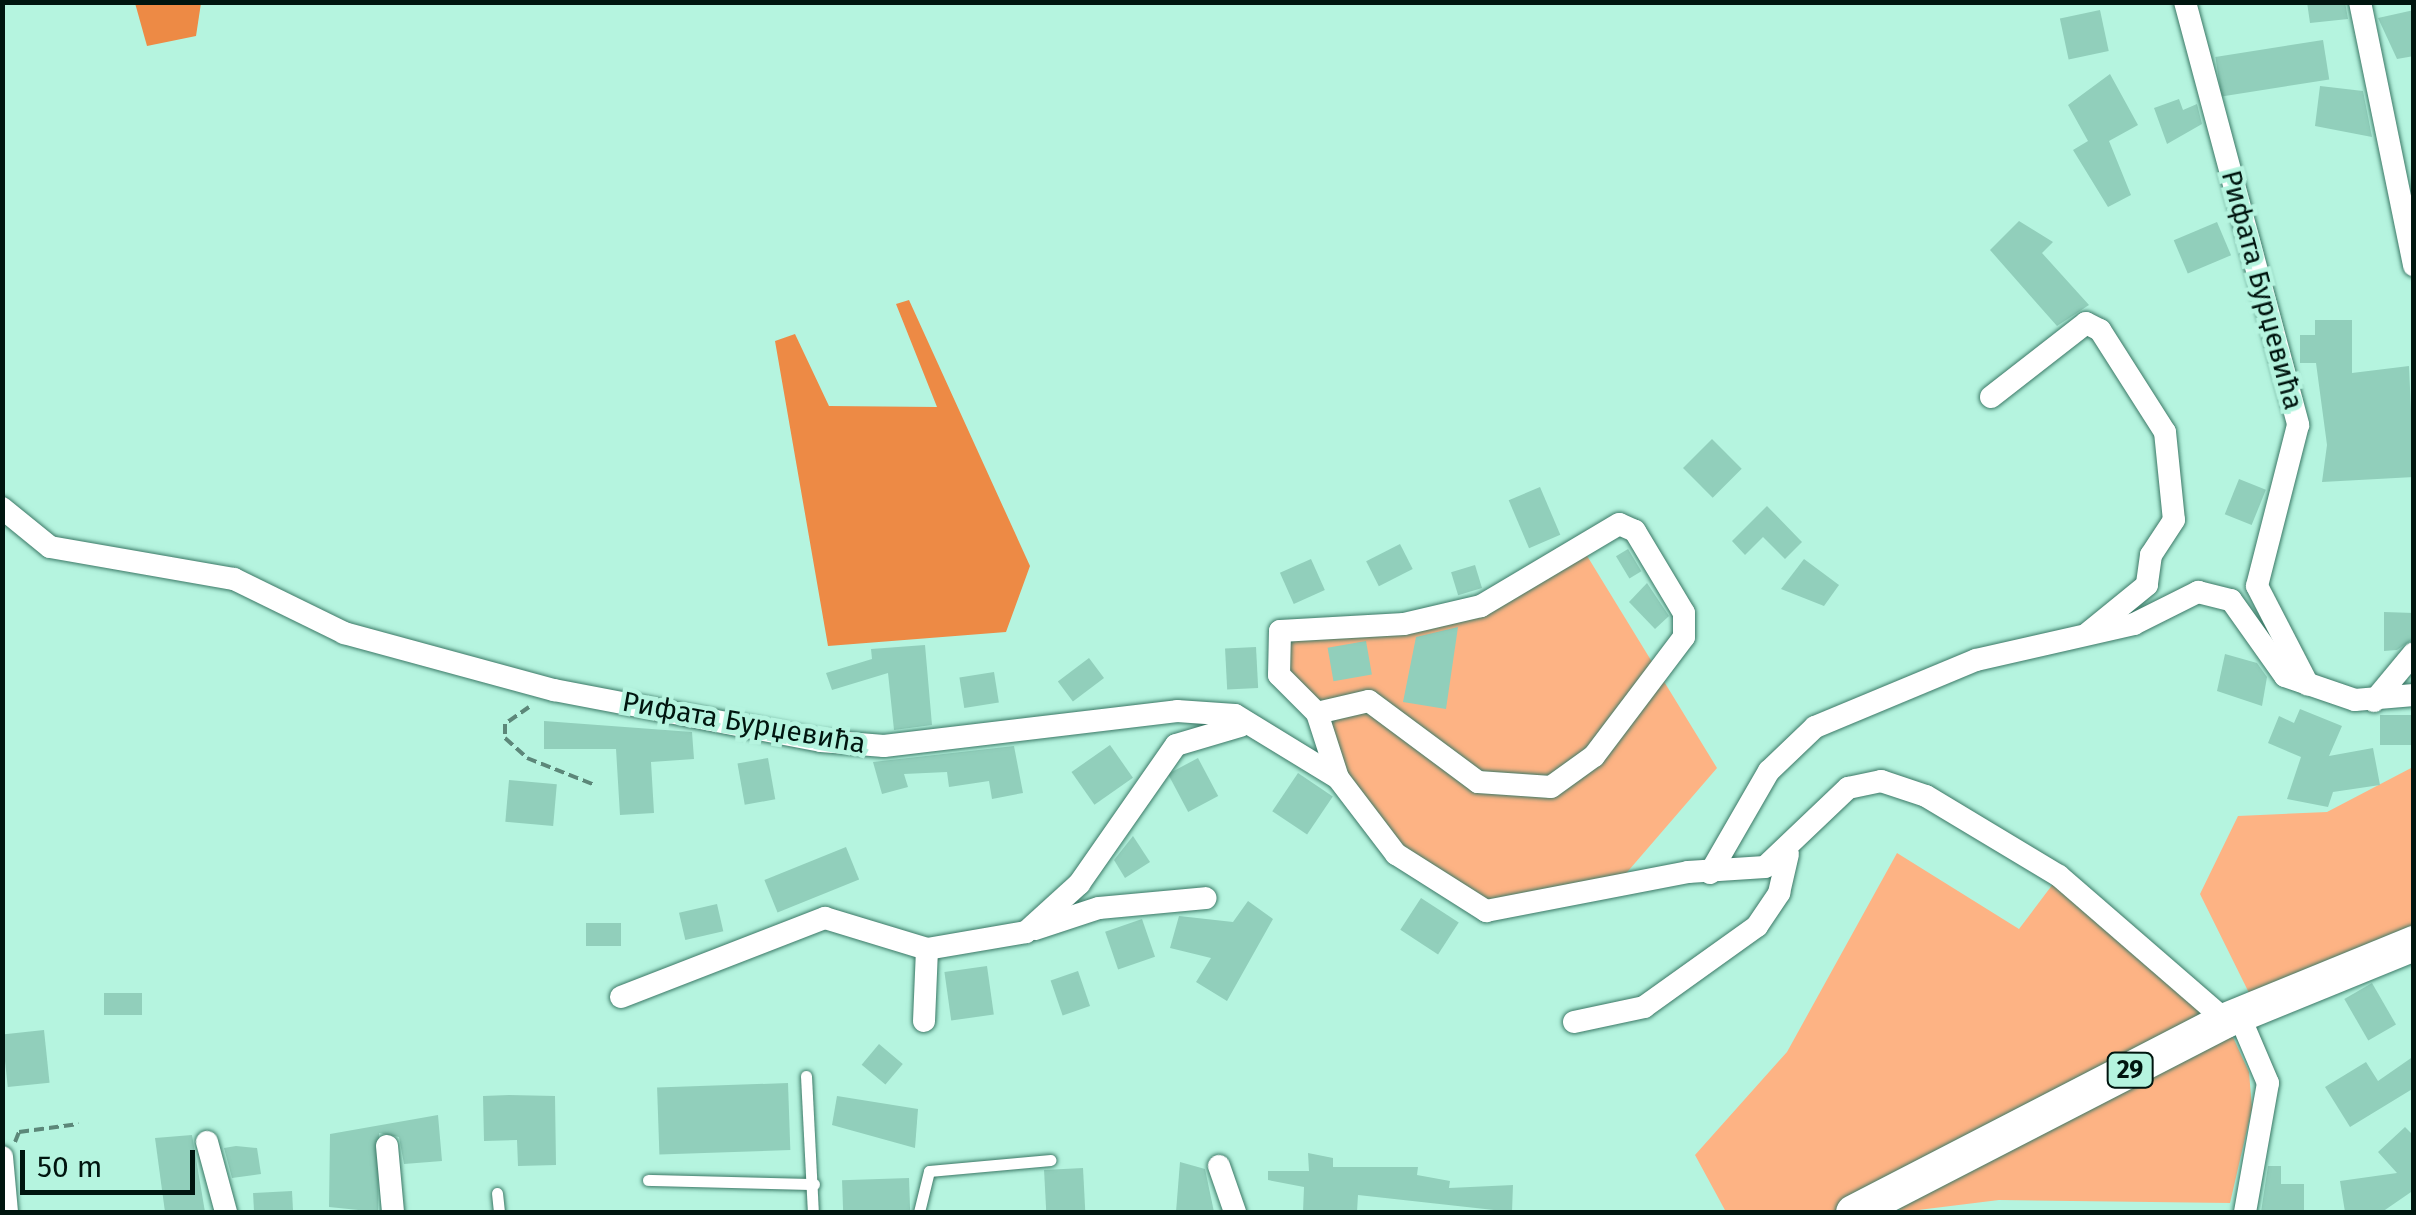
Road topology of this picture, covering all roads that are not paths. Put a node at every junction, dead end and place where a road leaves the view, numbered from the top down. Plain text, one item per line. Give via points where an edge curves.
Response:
1 (2185, 2) edge
2 (2360, 2) edge
3 (2414, 266) edge
4 (1990, 397) dead end
5 (2, 508) edge
6 (2085, 635) junction
7 (2414, 653) edge
8 (2308, 685) junction
9 (2414, 695) edge
10 (2374, 701) junction
11 (1317, 713) junction
12 (1268, 732) junction
13 (1338, 778) junction
14 (1788, 854) junction
15 (1710, 873) junction
16 (1206, 898) dead end
17 (1026, 932) junction
18 (2414, 944) edge
19 (927, 949) junction
20 (621, 996) dead end
21 (2232, 1018) junction
22 (924, 1021) dead end
23 (1574, 1022) dead end
24 (806, 1076) dead end
25 (207, 1142) dead end
26 (387, 1146) dead end
27 (5, 1158) edge
28 (1051, 1160) dead end
29 (1218, 1166) dead end
30 (648, 1180) dead end
31 (814, 1184) junction
32 (497, 1194) dead end
33 (7, 1212) edge
34 (226, 1212) edge
35 (393, 1212) edge
36 (499, 1212) edge
37 (812, 1212) edge
38 (919, 1212) edge
39 (1234, 1212) edge
40 (1856, 1212) edge
41 (2245, 1212) edge

1 - 8 street, Рифата Бурџевића via 2298,426 2257,586
2 - 3 street
4 - 6 street via 2086,324 2100,330 2164,432 2176,504 2151,555 2151,578
5 - 12 street, Рифата Бурџевића via 50,548 234,579 344,633 554,690 884,746 1177,710 1235,715
6 - 8 street via 2215,591 2240,611 2266,658
6 - 15 street via 1976,660 1815,727 1769,772
7 - 10 street
8 - 10 street
9 - 10 street
11 - 11 street, Рифата Бурџевића via 1279,675 1280,631 1404,624 1481,606 1610,525 1635,531 1680,600 1684,637 1575,775 1536,791 1491,787 1379,704 1345,700
11 - 13 street, Рифата Бурџевића
12 - 13 street, Рифата Бурџевића
12 - 17 street, Рифата Бурџевића via 1210,728 1176,745 1079,884
13 - 15 street, Рифата Бурџевића via 1396,854 1486,911
14 - 15 street, Рифата Бурџевића via 1742,874
14 - 21 street, Рифата Бурџевића via 1848,788 1881,782 1916,792 2059,876
14 - 23 street via 1780,894 1757,926 1644,1007
16 - 17 street via 1099,908
17 - 19 street
18 - 21 main road, 29
19 - 20 street via 825,918
19 - 22 street
21 - 40 main road, 29
21 - 41 street via 2268,1082
24 - 31 lane
25 - 34 street
26 - 35 street
27 - 33 street
28 - 38 lane via 930,1171
29 - 39 street
30 - 31 lane
31 - 37 lane
32 - 36 lane

